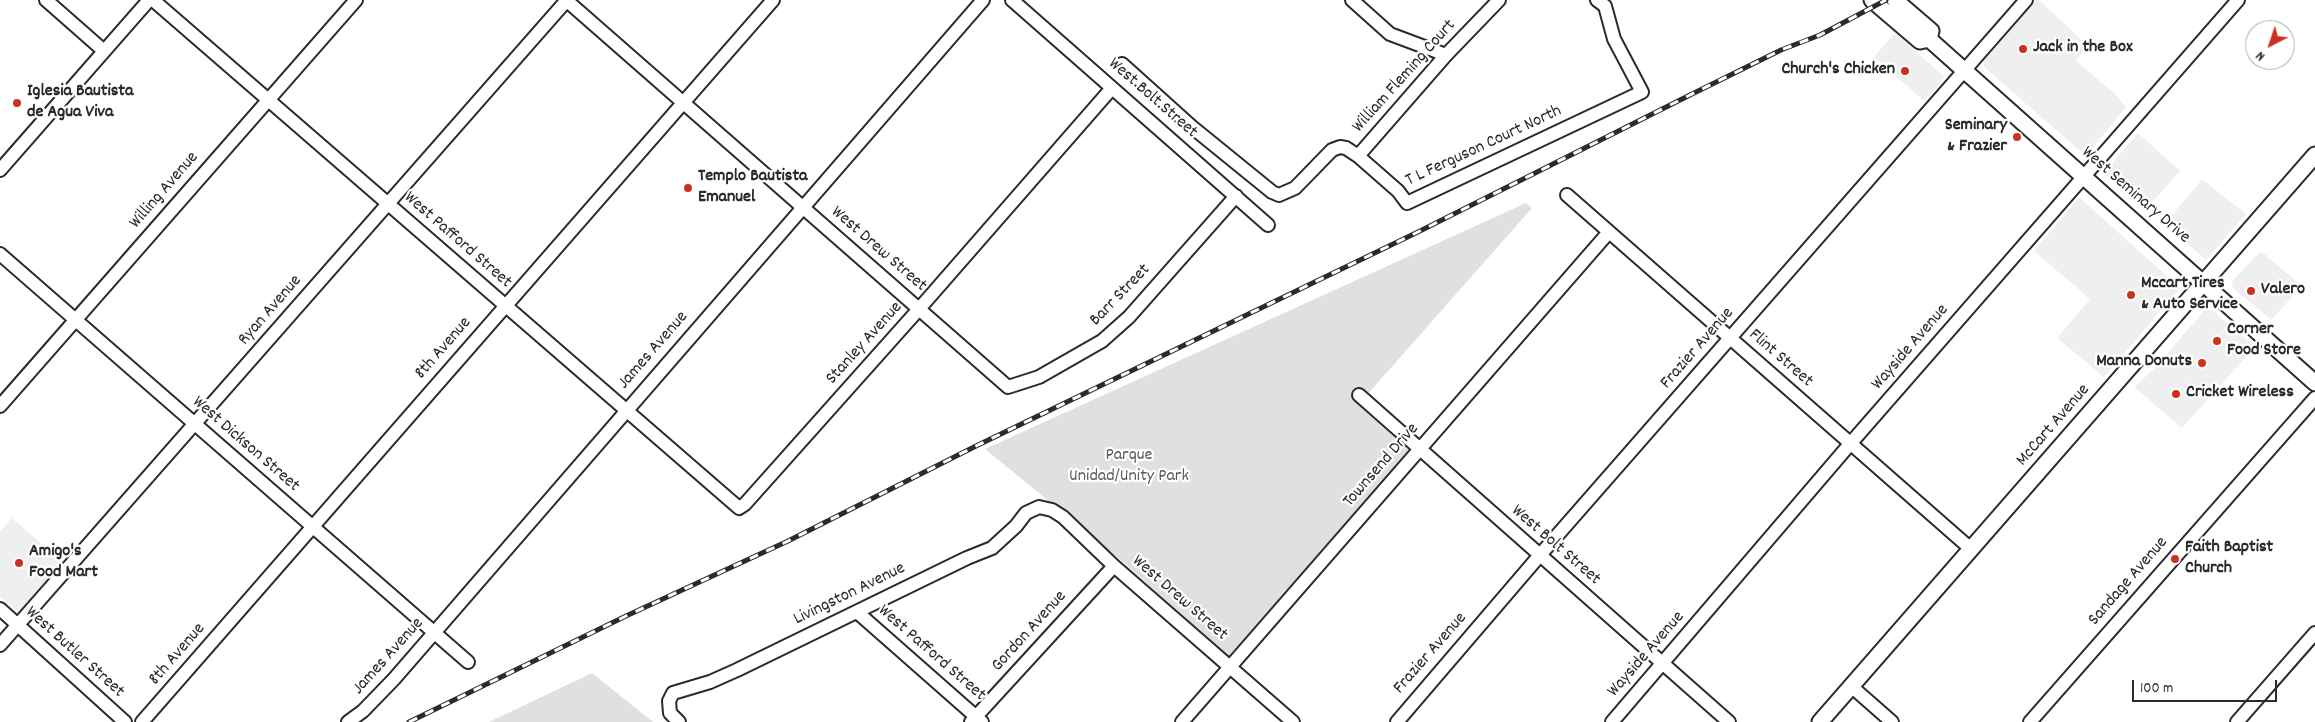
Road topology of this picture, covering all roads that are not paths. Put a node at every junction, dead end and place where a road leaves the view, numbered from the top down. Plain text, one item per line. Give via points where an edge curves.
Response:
1 (46, 0) edge
2 (151, 0) edge
3 (356, 0) edge
4 (567, 0) edge
5 (773, 0) edge
6 (983, 0) edge
7 (1012, 0) edge
8 (1352, 0) edge
9 (1499, 0) edge
10 (1597, 0) edge
11 (1872, 0) edge
12 (1895, 0) edge
13 (2026, 0) edge
14 (2238, 0) edge
15 (1929, 39) junction
16 (104, 51) junction
17 (1446, 55) junction
18 (1122, 64) dead end
19 (1964, 70) junction
20 (1112, 88) junction
21 (268, 100) junction
22 (683, 102) junction
23 (2315, 155) edge
24 (1358, 156) junction
25 (1, 167) edge
26 (2085, 177) junction
27 (1567, 195) dead end
28 (1236, 196) junction
29 (388, 204) junction
30 (803, 207) junction
31 (1268, 225) dead end
32 (1608, 232) junction
33 (0, 254) edge
34 (2204, 283) junction
35 (506, 306) junction
36 (920, 309) junction
37 (76, 320) junction
38 (1730, 338) junction
39 (2315, 383) edge
40 (1008, 387) joint
41 (1359, 395) dead end
42 (2315, 398) edge
43 (0, 406) edge
44 (626, 410) junction
45 (195, 424) junction
46 (1850, 444) junction
47 (1420, 450) junction
48 (1039, 506) joint
49 (740, 508) joint
50 (312, 527) junction
51 (1971, 549) junction
52 (1540, 555) junction
53 (1114, 566) junction
54 (0, 609) edge
55 (857, 612) junction
56 (18, 625) junction
57 (434, 633) junction
58 (2315, 633) edge
59 (0, 645) edge
60 (468, 662) dead end
61 (1663, 664) junction
62 (1230, 667) junction
63 (1851, 686) junction
64 (977, 720) edge
65 (125, 722) edge
66 (142, 722) edge
67 (348, 722) edge
68 (679, 722) edge
69 (1182, 722) edge
70 (1293, 722) edge
71 (1397, 722) edge
72 (1612, 722) edge
73 (1729, 722) edge
74 (1820, 722) edge
75 (1892, 722) edge
76 (2030, 722) edge
77 (2237, 722) edge

1 - 16 street
2 - 16 street
2 - 21 street, West Pafford Street
3 - 21 street, Willing Avenue
4 - 22 street, West Drew Street
4 - 29 street, Ryan Avenue
5 - 22 street, 8th Avenue
6 - 30 street, James Avenue
7 - 20 street, West Bolt Street
8 - 17 street via 1390,34
9 - 17 street, William Fleming Court
10 - 24 street, T L Ferguson Court North via 1605,6 1614,39 1642,92 1407,203
11 - 15 main road, West Seminary Drive via 1920,41
12 - 15 main road, West Seminary Drive via 1930,31
13 - 19 street, Frazier Avenue
14 - 26 street, Wayside Avenue
15 - 19 main road, West Seminary Drive
16 - 25 street
17 - 24 street, William Fleming Court
18 - 24 street, T L Ferguson Court North via 1192,127 1279,195 1296,188 1332,150 1346,148
19 - 26 main road, West Seminary Drive
19 - 38 street, Frazier Avenue
20 - 28 street, West Bolt Street
20 - 36 street, Stanley Avenue
21 - 29 street, West Pafford Street
21 - 37 street, Willing Avenue
22 - 30 street, West Drew Street
22 - 35 street, 8th Avenue
23 - 34 main road, McCart Avenue
26 - 34 main road, West Seminary Drive
26 - 46 street, Wayside Avenue
27 - 32 street, Flint Street
28 - 31 street, West Bolt Street
28 - 40 street, Barr Street via 1129,317 1102,341 1038,377
29 - 35 street, West Pafford Street
29 - 45 street, Ryan Avenue
30 - 36 street, West Drew Street
30 - 44 street, James Avenue
32 - 38 street, Flint Street
32 - 47 street, Townsend Drive
33 - 37 street, West Dickson Street
34 - 39 main road, West Seminary Drive
34 - 51 main road, McCart Avenue
35 - 44 street, West Pafford Street
35 - 50 street, 8th Avenue
36 - 40 street, West Drew Street
36 - 49 street, Stanley Avenue
37 - 43 street, Willing Avenue
37 - 45 street, West Dickson Street
38 - 46 street, Flint Street
38 - 52 street, Frazier Avenue
41 - 47 street, West Bolt Street
42 - 76 street, Sandage Avenue
44 - 49 street, West Pafford Street
44 - 57 street, James Avenue
45 - 50 street, West Dickson Street
45 - 56 street, Ryan Avenue
46 - 51 street, Flint Street
46 - 61 street, Wayside Avenue
47 - 52 street, West Bolt Street
47 - 62 street, Townsend Drive
48 - 53 street, West Drew Street via 1063,518
48 - 55 street, Livingston Avenue via 1026,513 992,548
50 - 57 street, West Dickson Street
50 - 66 street, 8th Avenue
51 - 63 main road, McCart Avenue
52 - 61 street, West Bolt Street
52 - 71 street, Frazier Avenue
53 - 62 street, West Drew Street
53 - 64 street, Gordon Avenue
54 - 56 street, West Butler Street
55 - 64 street, West Pafford Street
55 - 68 street, Livingston Avenue via 710,682 673,693 669,701 670,713
56 - 59 street, Ryan Avenue
56 - 65 street, West Butler Street
57 - 60 street, West Dickson Street
57 - 67 street, James Avenue via 363,711
58 - 77 street
61 - 72 street, Wayside Avenue
61 - 73 street, West Bolt Street
62 - 69 street, Townsend Drive
62 - 70 street, West Drew Street
63 - 74 main road, McCart Avenue
63 - 75 street

